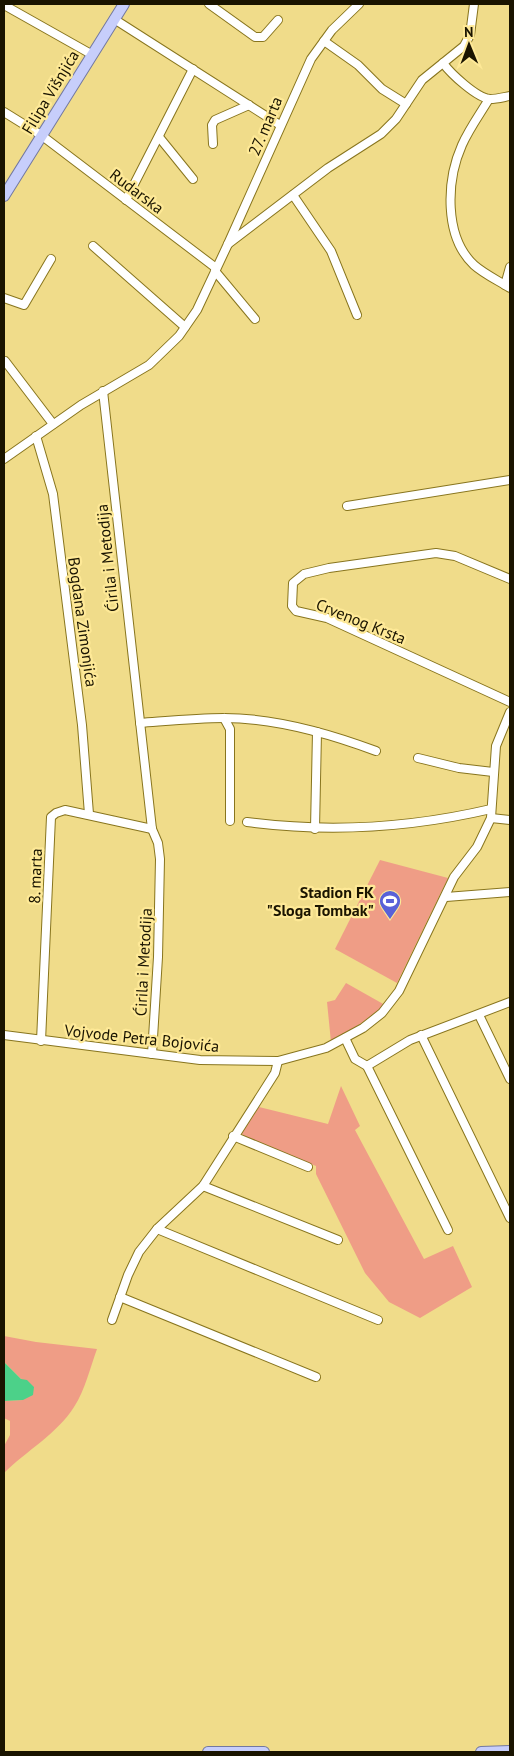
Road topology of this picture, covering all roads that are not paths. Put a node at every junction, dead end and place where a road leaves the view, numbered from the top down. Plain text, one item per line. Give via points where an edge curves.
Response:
1 (124, 4) edge
2 (209, 4) edge
3 (359, 4) edge
4 (474, 4) edge
5 (4, 5) edge
6 (114, 19) junction
7 (278, 20) dead end
8 (324, 41) junction
9 (91, 54) junction
10 (443, 63) junction
11 (193, 69) junction
12 (510, 96) edge
13 (489, 99) junction
14 (406, 104) junction
15 (249, 105) junction
16 (4, 112) edge
17 (280, 125) junction
18 (42, 135) junction
19 (158, 137) junction
20 (213, 144) dead end
21 (193, 179) dead end
22 (293, 195) junction
23 (4, 196) edge
24 (126, 200) junction
25 (228, 244) junction
26 (94, 246) dead end
27 (51, 259) dead end
28 (510, 267) edge
29 (216, 270) junction
30 (508, 286) edge
31 (4, 298) edge
32 (357, 315) dead end
33 (255, 319) dead end
34 (185, 327) junction
35 (5, 361) dead end
36 (103, 391) junction
37 (53, 424) junction
38 (36, 436) junction
39 (4, 460) edge
40 (510, 480) edge
41 (348, 506) dead end
42 (510, 579) edge
43 (510, 702) edge
44 (510, 712) edge
45 (224, 718) junction
46 (140, 723) junction
47 (317, 732) junction
48 (376, 751) dead end
49 (418, 758) dead end
50 (493, 772) junction
51 (491, 810) junction
52 (89, 814) junction
53 (491, 818) junction
54 (230, 820) dead end
55 (510, 820) edge
56 (247, 822) dead end
57 (315, 828) junction
58 (152, 829) junction
59 (510, 892) edge
60 (446, 897) junction
61 (510, 1002) edge
62 (479, 1015) junction
63 (4, 1035) edge
64 (421, 1035) junction
65 (345, 1038) junction
66 (41, 1041) junction
67 (152, 1054) junction
68 (278, 1061) junction
69 (367, 1066) junction
70 (510, 1079) edge
71 (233, 1136) junction
72 (308, 1167) dead end
73 (203, 1186) junction
74 (510, 1218) edge
75 (157, 1229) junction
76 (448, 1230) dead end
77 (338, 1240) dead end
78 (120, 1297) junction
79 (112, 1320) dead end
80 (378, 1320) dead end
81 (316, 1377) dead end
82 (510, 1751) edge
83 (208, 1752) edge
84 (264, 1752) edge
85 (481, 1752) edge

1 - 6 main road, Filipa Višnjića
2 - 7 street via 255,37 263,36
3 - 8 street, 27. marta
4 - 10 street via 470,35 464,46
5 - 9 street
6 - 9 main road, Filipa Višnjića
6 - 11 street
8 - 14 street via 358,65 382,90
8 - 17 street, 27. marta via 303,73
9 - 18 main road, Filipa Višnjića
10 - 13 street via 450,73
10 - 14 street via 422,80
11 - 15 street
11 - 19 street
12 - 13 street
13 - 30 street via 461,147 451,200 454,233 475,266
14 - 22 street via 381,134
15 - 17 street
15 - 20 street via 215,120 212,125
16 - 18 street, Rudarska
17 - 25 street, 27. marta
18 - 23 main road, Filipa Višnjića
18 - 24 street, Rudarska
19 - 21 street
19 - 24 street
22 - 25 street
22 - 32 street via 331,251
24 - 29 street, Rudarska
25 - 29 street, 27. marta
26 - 34 street
27 - 31 street via 24,305
28 - 30 street
29 - 33 street
29 - 34 street, 27. marta
34 - 36 street, 27. marta via 172,344 149,364
35 - 37 street
36 - 37 street, 27. marta
36 - 46 street, Ćirila i Metodija
37 - 38 street, 27. marta
38 - 39 street, 27. marta
38 - 52 street, Bogdana Zimonjića via 53,494 82,725
40 - 41 street
42 - 43 street, Crvenog Krsta via 446,554 414,555 304,574 294,583 292,606 296,611 327,618
44 - 50 street, Vojvode Petra Bojovića via 496,746
45 - 46 street
45 - 47 street via 262,721
45 - 54 street via 230,729
46 - 58 street, Ćirila i Metodija
47 - 48 street
47 - 57 street
49 - 50 street
50 - 51 street, Vojvode Petra Bojovića
51 - 53 street, Vojvode Petra Bojovića
51 - 57 street via 404,825
52 - 58 street, 8. marta
52 - 66 street, 8. marta via 60,811 50,820
53 - 55 street
53 - 60 street, Vojvode Petra Bojovića via 476,847 454,877
56 - 57 street
58 - 67 street, Ćirila i Metodija via 160,859
59 - 60 street
60 - 65 street, Vojvode Petra Bojovića via 392,1001 369,1023
61 - 62 street
62 - 64 street
62 - 70 street
63 - 66 street, Vojvode Petra Bojovića
64 - 69 street
64 - 74 street
65 - 68 street, Vojvode Petra Bojovića via 326,1048
65 - 69 street via 355,1059
66 - 67 street, Vojvode Petra Bojovića
67 - 68 street, Vojvode Petra Bojovića via 200,1060
68 - 71 street via 275,1073
69 - 76 street
71 - 72 street
71 - 73 street
73 - 75 street
73 - 77 street
75 - 78 street via 138,1252
75 - 80 street
78 - 79 street
78 - 81 street
82 - 85 main road
83 - 84 main road

